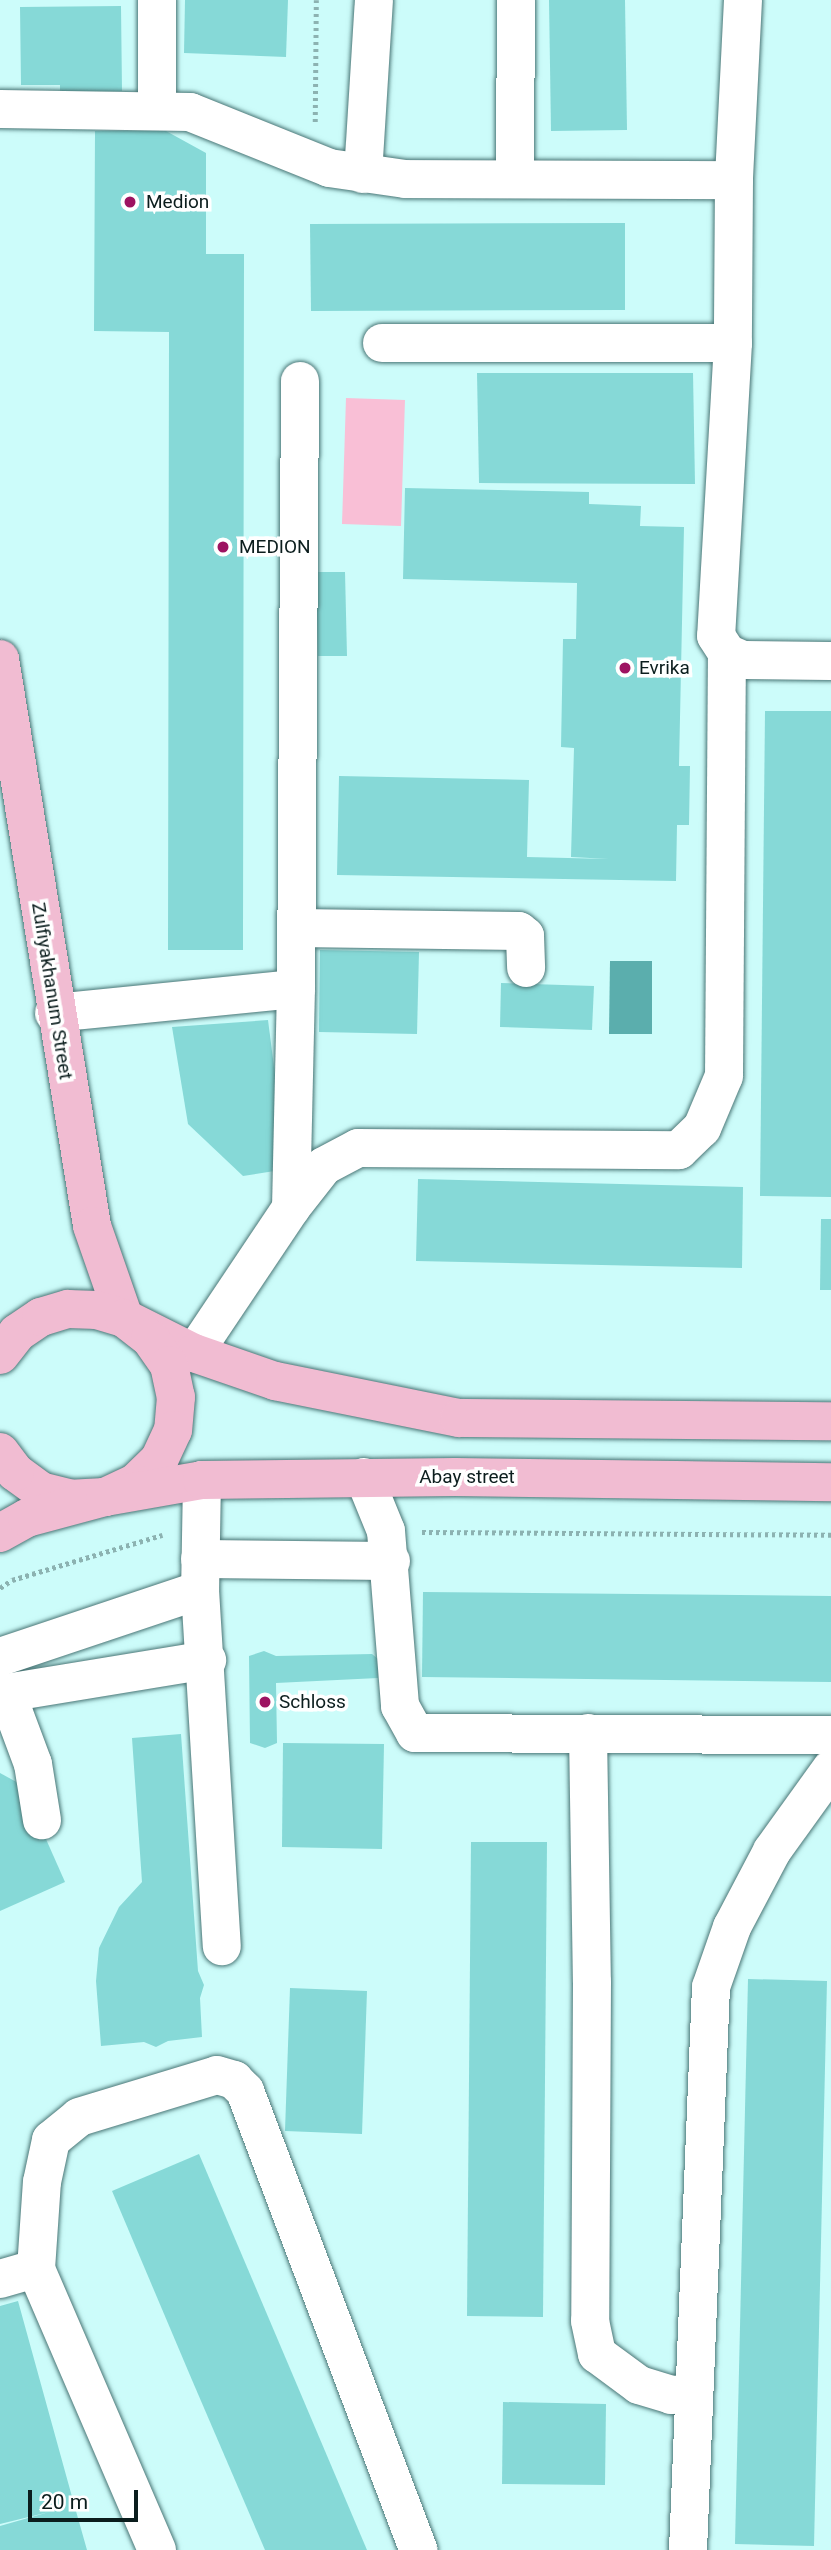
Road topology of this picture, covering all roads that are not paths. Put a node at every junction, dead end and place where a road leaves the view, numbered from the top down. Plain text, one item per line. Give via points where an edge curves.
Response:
1 (157, 0) edge
2 (374, 0) edge
3 (516, 0) edge
4 (743, 0) edge
5 (0, 109) edge
6 (157, 111) junction
7 (363, 174) junction
8 (515, 177) junction
9 (734, 180) junction
10 (382, 343) dead end
11 (733, 343) junction
12 (300, 381) dead end
13 (727, 653) junction
14 (0, 659) edge
15 (831, 661) edge
16 (297, 928) junction
17 (526, 968) dead end
18 (296, 989) junction
19 (54, 1013) junction
20 (291, 1209) junction
21 (124, 1318) junction
22 (194, 1353) junction
23 (0, 1354) edge
24 (831, 1421) edge
25 (0, 1452) edge
26 (364, 1477) junction
27 (202, 1480) junction
28 (831, 1482) edge
29 (105, 1497) junction
30 (0, 1533) edge
31 (391, 1561) junction
32 (200, 1575) junction
33 (0, 1657) edge
34 (207, 1660) junction
35 (0, 1695) edge
36 (588, 1733) junction
37 (831, 1735) edge
38 (831, 1769) edge
39 (42, 1820) dead end
40 (222, 1946) dead end
41 (36, 2269) junction
42 (0, 2279) edge
43 (691, 2394) junction
44 (149, 2540) edge
45 (418, 2550) edge
46 (688, 2550) edge

1 - 6 lane
2 - 7 lane
3 - 8 lane
4 - 9 lane
5 - 6 lane
6 - 7 lane via 190,112 315,161
7 - 8 lane via 405,179
8 - 9 lane
9 - 11 lane
10 - 11 lane
11 - 13 lane via 716,636
12 - 16 lane
13 - 15 lane via 743,660
13 - 20 lane via 724,1076 702,1128 679,1150 358,1148 324,1166
14 - 19 main road, Zulfiyakhanum Street
16 - 17 lane via 519,930 525,936
16 - 18 lane
18 - 19 lane
18 - 20 lane
19 - 21 main road, Zulfiyakhanum Street via 92,1226
20 - 22 lane
21 - 22 main road
21 - 23 main road via 97,1310 59,1312 17,1333
21 - 29 main road via 150,1338 169,1366 176,1397 173,1430 159,1460 135,1483
22 - 24 main road via 275,1381 459,1418
25 - 29 main road via 15,1472 41,1491 72,1499
26 - 27 main road, Abay street
26 - 28 main road, Abay street
26 - 31 lane via 386,1531
27 - 29 main road, Abay street
27 - 32 lane
29 - 30 main road via 27,1518
31 - 32 lane
31 - 36 lane via 400,1706 415,1734
32 - 33 lane
32 - 34 lane
34 - 35 lane
34 - 40 lane
35 - 39 lane via 14,1713 33,1764
36 - 37 lane
36 - 43 lane via 590,2321 597,2354 639,2385 671,2395
38 - 43 lane via 772,1851 732,1927 710,1987
41 - 42 lane
41 - 44 lane
41 - 45 lane via 51,2140 79,2118 217,2075 233,2080 245,2091
43 - 46 lane

